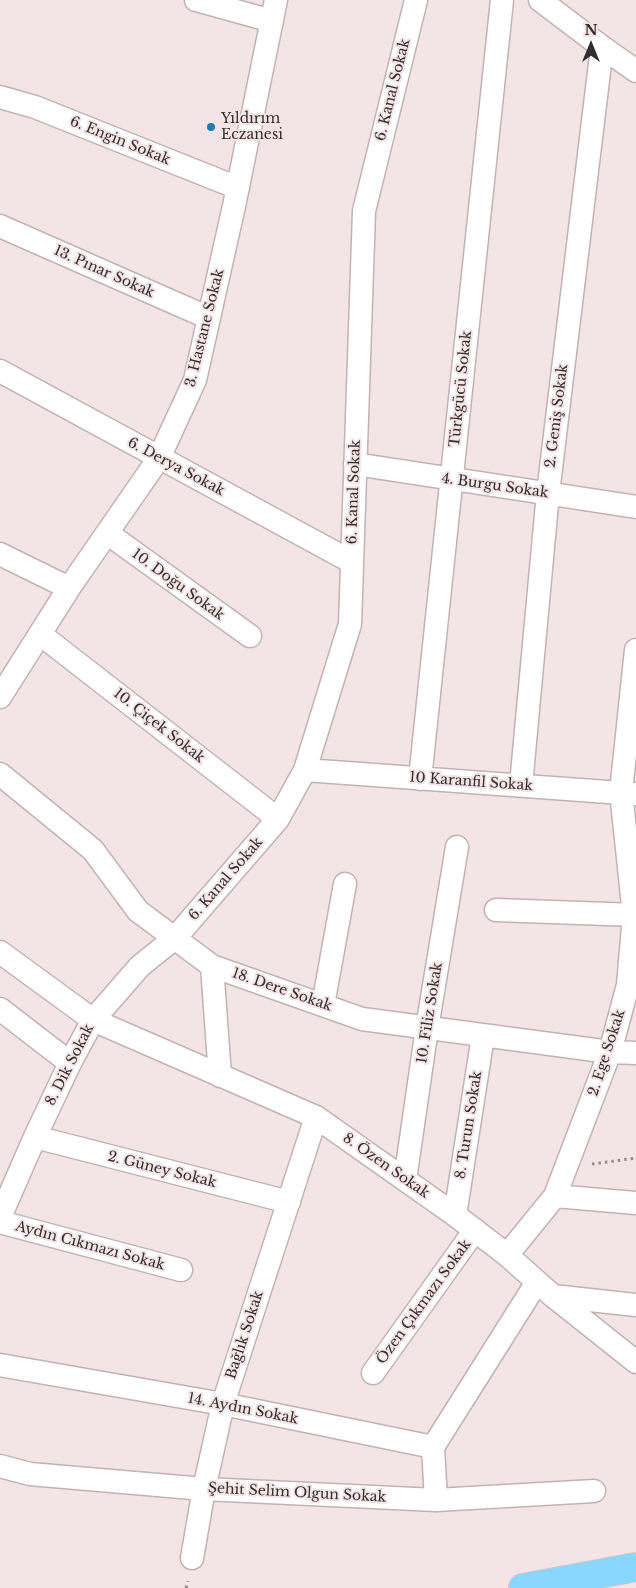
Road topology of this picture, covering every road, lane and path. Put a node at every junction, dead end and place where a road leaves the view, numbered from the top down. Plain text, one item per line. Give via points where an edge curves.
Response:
1 (196, 0) edge
2 (416, 0) edge
3 (502, 0) edge
4 (540, 0) edge
5 (274, 11) edge
6 (602, 47) junction
7 (636, 71) edge
8 (0, 98) edge
9 (238, 188) junction
10 (0, 226) edge
11 (209, 318) junction
12 (0, 372) edge
13 (159, 458) junction
14 (355, 464) junction
15 (451, 480) junction
16 (548, 494) junction
17 (636, 508) edge
18 (107, 533) junction
19 (0, 554) edge
20 (352, 562) junction
21 (69, 588) junction
22 (40, 634) junction
23 (250, 636) dead end
24 (636, 650) edge
25 (0, 697) edge
26 (305, 770) junction
27 (0, 774) edge
28 (420, 779) junction
29 (521, 785) junction
30 (628, 793) edge
31 (278, 819) junction
32 (457, 847) dead end
33 (345, 884) dead end
34 (496, 910) dead end
35 (635, 915) edge
36 (175, 938) junction
37 (0, 952) edge
38 (212, 966) junction
39 (323, 1005) junction
40 (0, 1009) edge
41 (93, 1020) junction
42 (427, 1028) junction
43 (483, 1036) junction
44 (610, 1052) junction
45 (636, 1053) edge
46 (70, 1063) junction
47 (220, 1076) junction
48 (316, 1117) junction
49 (35, 1137) junction
50 (636, 1158) edge
51 (567, 1167) junction
52 (405, 1180) junction
53 (555, 1196) junction
54 (288, 1202) junction
55 (636, 1203) edge
56 (455, 1215) junction
57 (0, 1217) edge
58 (0, 1222) edge
59 (475, 1230) junction
60 (507, 1255) junction
61 (181, 1270) dead end
62 (545, 1289) junction
63 (636, 1305) edge
64 (636, 1362) edge
65 (0, 1365) edge
66 (373, 1373) dead end
67 (223, 1404) junction
68 (433, 1446) junction
69 (0, 1466) edge
70 (204, 1489) junction
71 (594, 1491) dead end
72 (436, 1500) junction
73 (192, 1558) dead end
74 (636, 1567) edge
75 (523, 1588) edge

1 - 5 street
2 - 14 street, 6. Kanal Sokak via 364,211
3 - 15 street, Türkgücü Sokak
4 - 6 street
5 - 9 street, 3. Hastane Sokak
6 - 7 street
6 - 16 street, 2. Geniş Sokak
8 - 9 street, 6. Engin Sokak via 35,107
9 - 11 street, 3. Hastane Sokak
10 - 11 street, 13. Pınar Sokak
11 - 13 street, 3. Hastane Sokak via 195,380
12 - 13 street, 6. Derya Sokak
13 - 18 street, 3. Hastane Sokak
13 - 20 street, 6. Derya Sokak
14 - 15 street, 4. Burgu Sokak
14 - 20 street, 6. Kanal Sokak
15 - 16 street, 4. Burgu Sokak
15 - 28 street, Türkgücü Sokak
16 - 17 street, 4. Burgu Sokak
16 - 29 street, 2. Geniş Sokak
18 - 21 street, 3. Hastane Sokak
18 - 23 street, 10. Doğu Sokak
19 - 21 street
20 - 26 street, 6. Kanal Sokak via 350,624
21 - 22 street, 3. Hastane Sokak
22 - 25 street, 3. Hastane Sokak
22 - 31 street, 10. Çiçek Sokak
24 - 30 street, 2. Ege Sokak
26 - 28 street, 10 Karanfil Sokak
26 - 31 street, 6. Kanal Sokak
27 - 36 street, 18. Dere Sokak via 93,850 138,911
28 - 29 street, 10 Karanfil Sokak
29 - 30 street, 10 Karanfil Sokak
30 - 35 street, 2. Ege Sokak
31 - 36 street, 6. Kanal Sokak
32 - 42 street, 10. Filiz Sokak
33 - 39 street
34 - 35 street
35 - 44 street, 2. Ege Sokak via 628,984
36 - 38 street, 18. Dere Sokak
36 - 41 street, 8. Dik Sokak via 140,966
37 - 41 street, 8. Özen Sokak
38 - 39 street, 18. Dere Sokak
38 - 47 street
39 - 42 street, 18. Dere Sokak via 362,1019
40 - 46 street
41 - 46 street, 8. Dik Sokak
41 - 47 street, 8. Özen Sokak
42 - 43 street, 18. Dere Sokak
42 - 52 street, 10. Filiz Sokak
43 - 44 street, 18. Dere Sokak
43 - 56 street, 8. Turun Sokak
44 - 45 street, 18. Dere Sokak
44 - 51 street, 2. Ege Sokak
46 - 49 street, 8. Dik Sokak
47 - 48 street, 8. Özen Sokak
48 - 52 street, 8. Özen Sokak
48 - 54 street, Bağlık Sokak
49 - 54 street, 2. Güney Sokak
49 - 57 street, 8. Dik Sokak
50 - 51 path
51 - 53 street, 2. Ege Sokak
52 - 56 street, 8. Özen Sokak
53 - 55 street
53 - 60 street, 2. Ege Sokak
54 - 67 street, Bağlık Sokak
56 - 59 street, 8. Özen Sokak
58 - 61 street, Aydın Cıkmazı Sokak
59 - 60 street, 8. Özen Sokak
59 - 66 street, Özen Çıkmazı Sokak
60 - 62 street, 8. Özen Sokak
62 - 63 street
62 - 64 street, 8. Özen Sokak
62 - 68 street
65 - 67 street, 14. Aydın Sokak
67 - 68 street, 14. Aydın Sokak
67 - 70 street, Bağlık Sokak
68 - 72 street
69 - 70 street, Şehit Selim Olgun Sokak via 30,1474
70 - 72 street, Şehit Selim Olgun Sokak
70 - 73 street, Bağlık Sokak
71 - 72 street, Şehit Selim Olgun Sokak
74 - 75 main road

